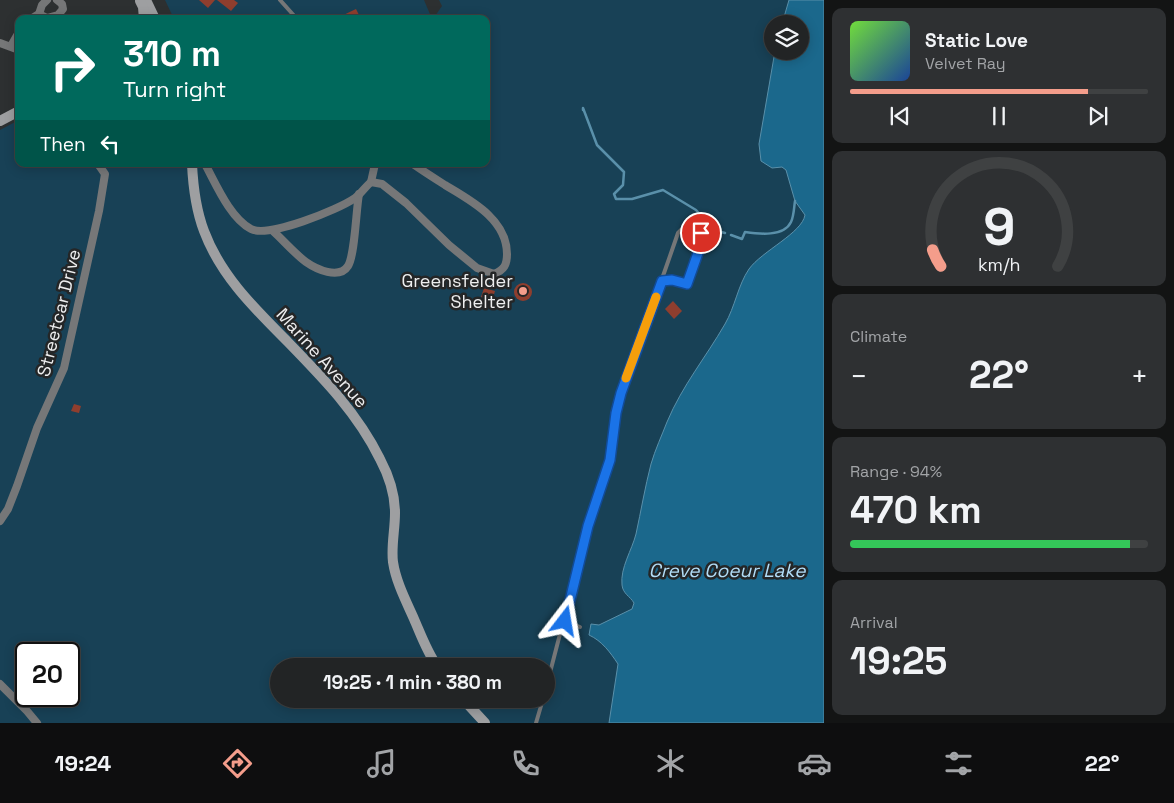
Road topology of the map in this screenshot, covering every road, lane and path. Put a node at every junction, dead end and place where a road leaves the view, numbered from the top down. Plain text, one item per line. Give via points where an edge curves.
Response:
1 (47, 0) edge
2 (57, 0) edge
3 (140, 0) edge
4 (146, 0) edge
5 (280, 0) edge
6 (39, 14) edge
7 (58, 15) edge
8 (144, 15) edge
9 (153, 15) edge
10 (293, 15) edge
11 (0, 43) edge
12 (15, 48) edge
13 (15, 113) edge
14 (0, 121) edge
15 (100, 167) edge
16 (192, 167) edge
17 (207, 167) edge
18 (374, 167) edge
19 (418, 167) edge
20 (370, 182) junction
21 (359, 194) junction
22 (273, 231) junction
23 (662, 281) junction
24 (0, 521) edge
25 (565, 621) junction
26 (580, 627) dead end
27 (432, 658) edge
28 (555, 658) edge
29 (0, 684) edge
30 (471, 708) edge
31 (540, 708) edge
32 (37, 723) edge
33 (485, 723) edge
34 (536, 723) edge

1 - 6 street
2 - 7 street via 63,9
3 - 8 main road
4 - 9 main road
5 - 10 lane
11 - 12 street
13 - 14 main road
15 - 24 street, Streetcar Drive via 105,174 102,193 64,368 37,428 8,509
16 - 27 main road, Marine Avenue via 203,229 222,268 251,305 339,397 359,422 380,458 393,494 396,578
17 - 22 street via 229,206 243,223 256,231
18 - 20 street
19 - 20 street via 473,201 490,217 503,237 507,252 506,265 501,271 494,274 476,268 406,203 382,184
20 - 21 street
21 - 22 street via 332,210
21 - 22 street via 353,248 348,266 340,272 326,272 306,262
23 - 23 lane via 687,284 704,236 701,233 682,229
23 - 25 lane via 621,393 610,460 588,526
25 - 26 lane
25 - 28 lane
29 - 32 street
30 - 33 main road
31 - 34 lane

